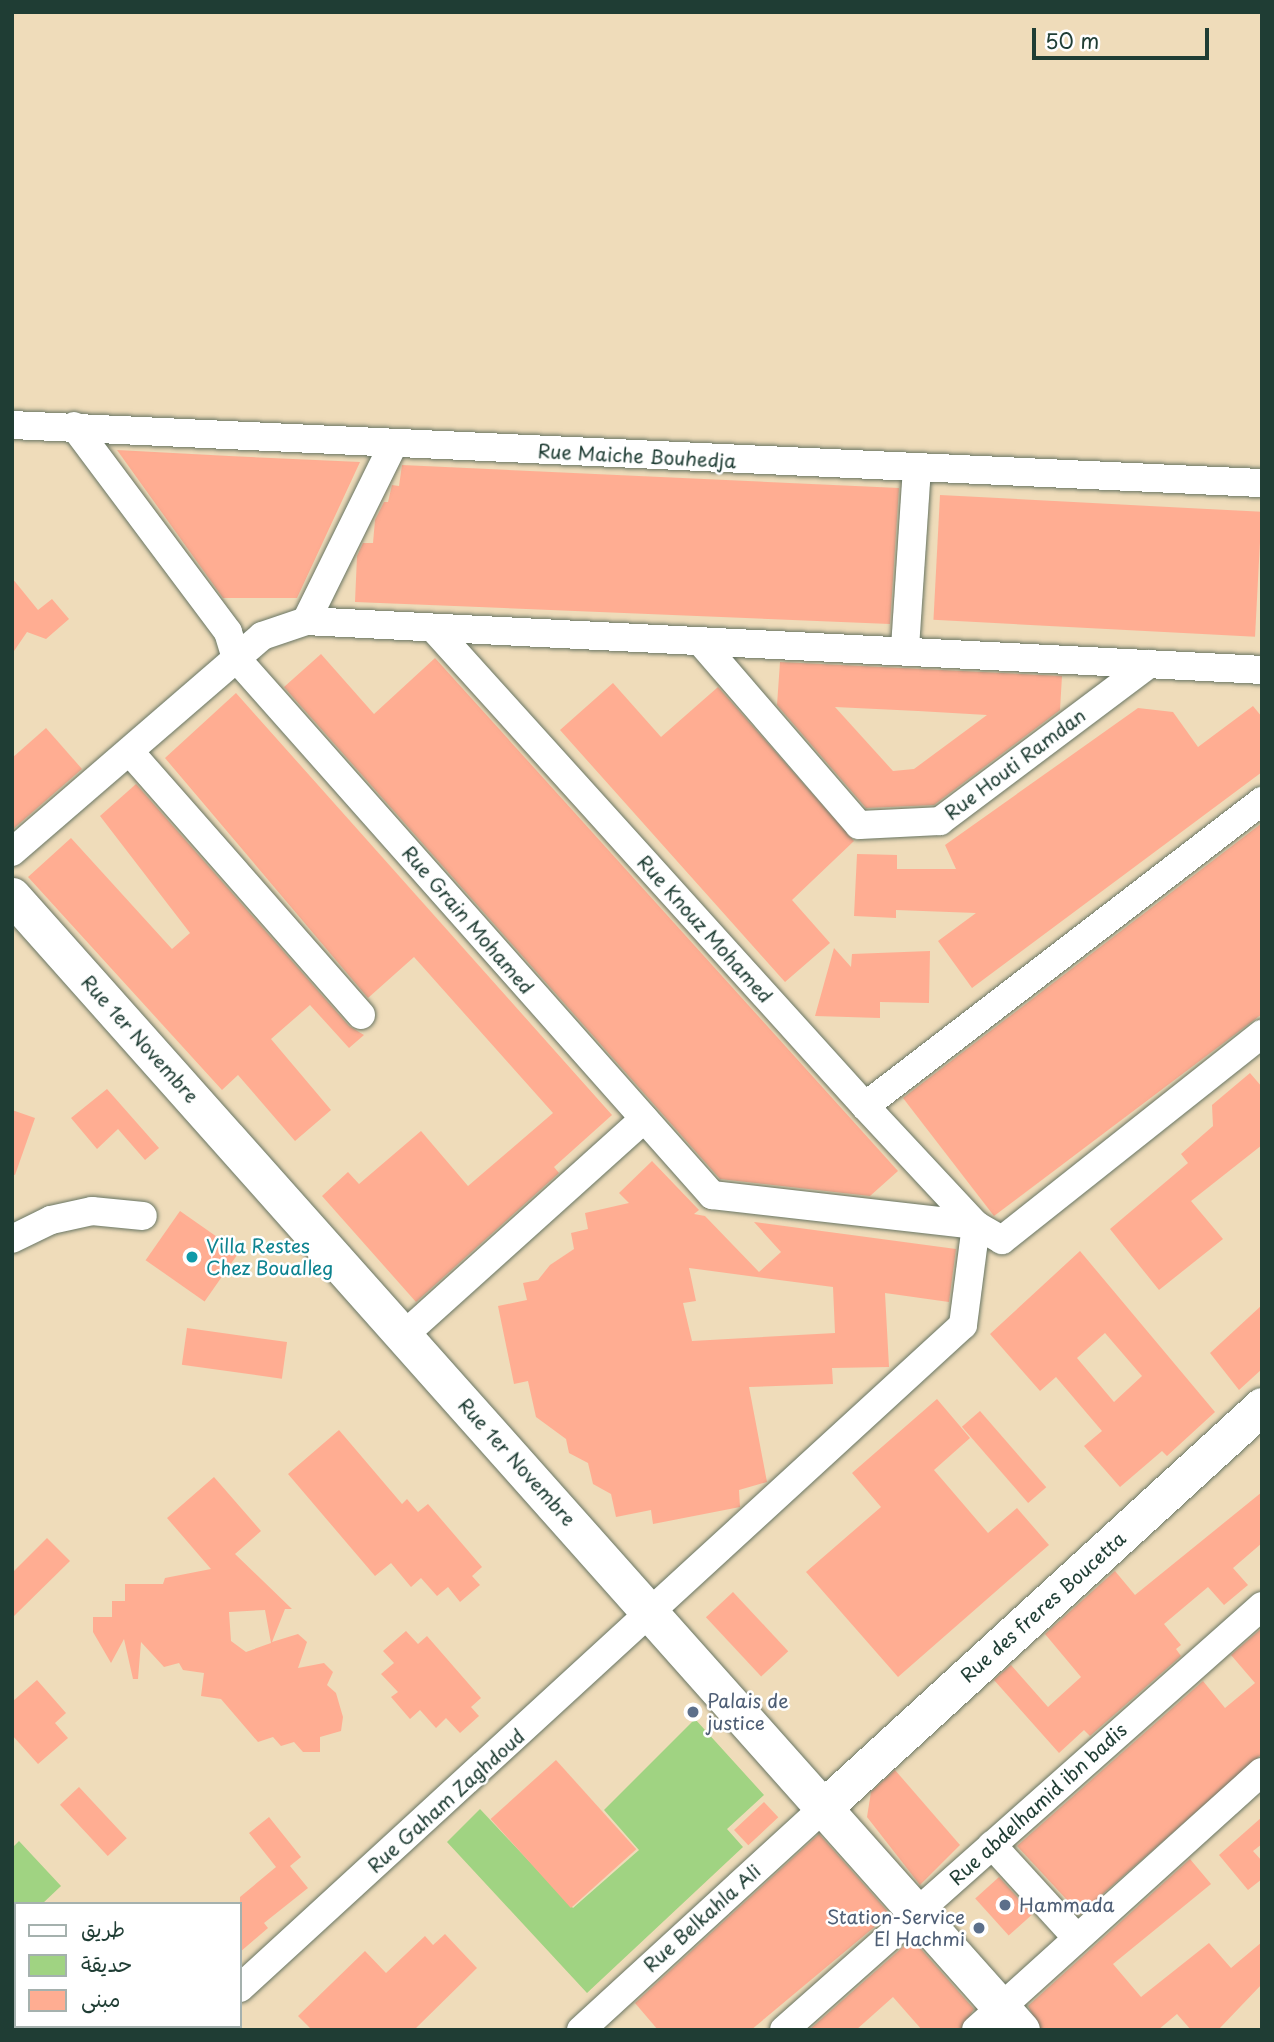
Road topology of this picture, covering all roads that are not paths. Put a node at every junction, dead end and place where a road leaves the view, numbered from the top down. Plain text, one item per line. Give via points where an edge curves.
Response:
1 (12, 425) edge
2 (74, 426) junction
3 (393, 445) junction
4 (917, 468) junction
5 (1262, 483) edge
6 (306, 621) junction
7 (436, 631) junction
8 (700, 641) junction
9 (905, 648) junction
10 (236, 658) junction
11 (1149, 664) junction
12 (1262, 670) edge
13 (130, 752) junction
14 (1262, 801) edge
15 (12, 852) edge
16 (12, 896) edge
17 (360, 1015) dead end
18 (1262, 1034) edge
19 (865, 1106) junction
20 (644, 1119) junction
21 (143, 1216) dead end
22 (976, 1225) junction
23 (12, 1239) edge
24 (1002, 1240) junction
25 (963, 1325) junction
26 (404, 1335) junction
27 (1262, 1406) edge
28 (1262, 1606) edge
29 (652, 1614) junction
30 (1262, 1772) edge
31 (824, 1807) junction
32 (992, 1845) junction
33 (917, 1912) junction
34 (1077, 1938) junction
35 (242, 1986) edge
36 (999, 2022) edge
37 (581, 2030) edge
38 (784, 2030) edge

1 - 2 street, Rue Maiche Bouhedja
2 - 3 street, Rue Maiche Bouhedja
2 - 10 street, Rue Grain Mohamed via 228,632
3 - 4 street, Rue Maiche Bouhedja
3 - 6 street
4 - 5 street, Rue Maiche Bouhedja
4 - 9 street
6 - 7 street
6 - 10 street via 262,636
7 - 8 street
7 - 19 street, Rue Knouz Mohamed
8 - 9 street
8 - 11 street, Rue Houti Ramdan via 859,825 940,821
9 - 11 street
10 - 13 street
10 - 20 street, Rue Grain Mohamed
11 - 12 street
13 - 15 street
13 - 17 street
14 - 19 street
16 - 26 main road, Rue 1er Novembre
18 - 24 street
19 - 22 street, Rue Knouz Mohamed
20 - 22 street, Rue Grain Mohamed via 712,1195
20 - 26 street
21 - 23 street via 92,1211 51,1220
22 - 24 street
22 - 25 street
24 - 25 street
25 - 29 street, Rue Gaham Zaghdoud
26 - 29 main road, Rue 1er Novembre
27 - 31 main road, Rue des freres Boucetta
28 - 32 street, Rue abdelhamid ibn badis
29 - 31 main road, Rue 1er Novembre
29 - 35 street, Rue Gaham Zaghdoud
30 - 34 street
31 - 33 main road, Rue 1er Novembre
31 - 37 street, Rue Belkahla Ali
32 - 33 street, Rue abdelhamid ibn badis
32 - 34 street
33 - 36 main road, Rue 1er Novembre
33 - 38 street, Rue abdelhamid ibn badis
34 - 36 street

